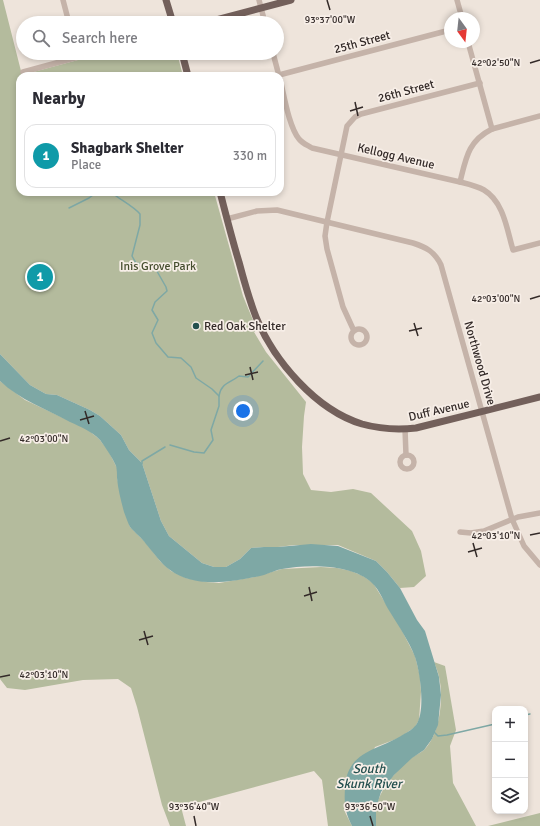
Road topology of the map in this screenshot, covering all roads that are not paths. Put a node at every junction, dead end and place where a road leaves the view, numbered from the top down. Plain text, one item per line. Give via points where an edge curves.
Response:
1 (63, 0) edge
2 (166, 0) edge
3 (259, 0) edge
4 (291, 0) edge
5 (457, 0) edge
6 (261, 8) junction
7 (460, 12) edge
8 (67, 16) edge
9 (171, 16) edge
10 (231, 16) edge
11 (263, 16) edge
12 (444, 32) edge
13 (470, 48) edge
14 (62, 60) edge
15 (184, 60) edge
16 (275, 60) edge
17 (23, 72) dead end
18 (187, 72) edge
19 (278, 72) edge
20 (284, 75) edge
21 (480, 84) junction
22 (284, 95) edge
23 (540, 116) edge
24 (492, 129) junction
25 (340, 154) junction
26 (460, 182) junction
27 (221, 196) edge
28 (227, 219) junction
29 (327, 222) junction
30 (540, 243) edge
31 (354, 331) dead end
32 (540, 397) edge
33 (482, 411) junction
34 (405, 429) junction
35 (406, 455) dead end
36 (540, 513) edge
37 (512, 519) junction
38 (460, 532) dead end
39 (540, 565) edge

1 - 8 street
2 - 9 main road
3 - 6 street
4 - 6 main road
5 - 7 street
6 - 10 main road
6 - 11 street
12 - 20 street, 25th Street
13 - 21 street
14 - 17 street
15 - 18 main road
16 - 19 street, Kellogg Avenue
21 - 24 street
21 - 25 street, 26th Street via 354,117 345,131
22 - 25 street, Kellogg Avenue via 292,125 299,139 312,148
23 - 24 street
24 - 26 street via 472,145
25 - 26 street, Kellogg Avenue
25 - 29 street, 26th Street
26 - 30 street, Kellogg Avenue via 485,191 495,201 502,213 513,250
27 - 28 main road, Duff Avenue
28 - 29 street, Northwood Drive via 257,211 277,210
28 - 34 main road, Duff Avenue via 256,317 266,338 293,375 318,399 350,419 382,428
29 - 31 street, 26th Street via 327,249 343,307
29 - 33 street, Northwood Drive via 417,244 435,254 441,265
32 - 33 main road, Duff Avenue
33 - 34 main road, Duff Avenue
33 - 37 street, Northwood Drive
34 - 35 street
36 - 37 street
37 - 38 street via 484,530
37 - 39 street, Northwood Drive via 524,546

